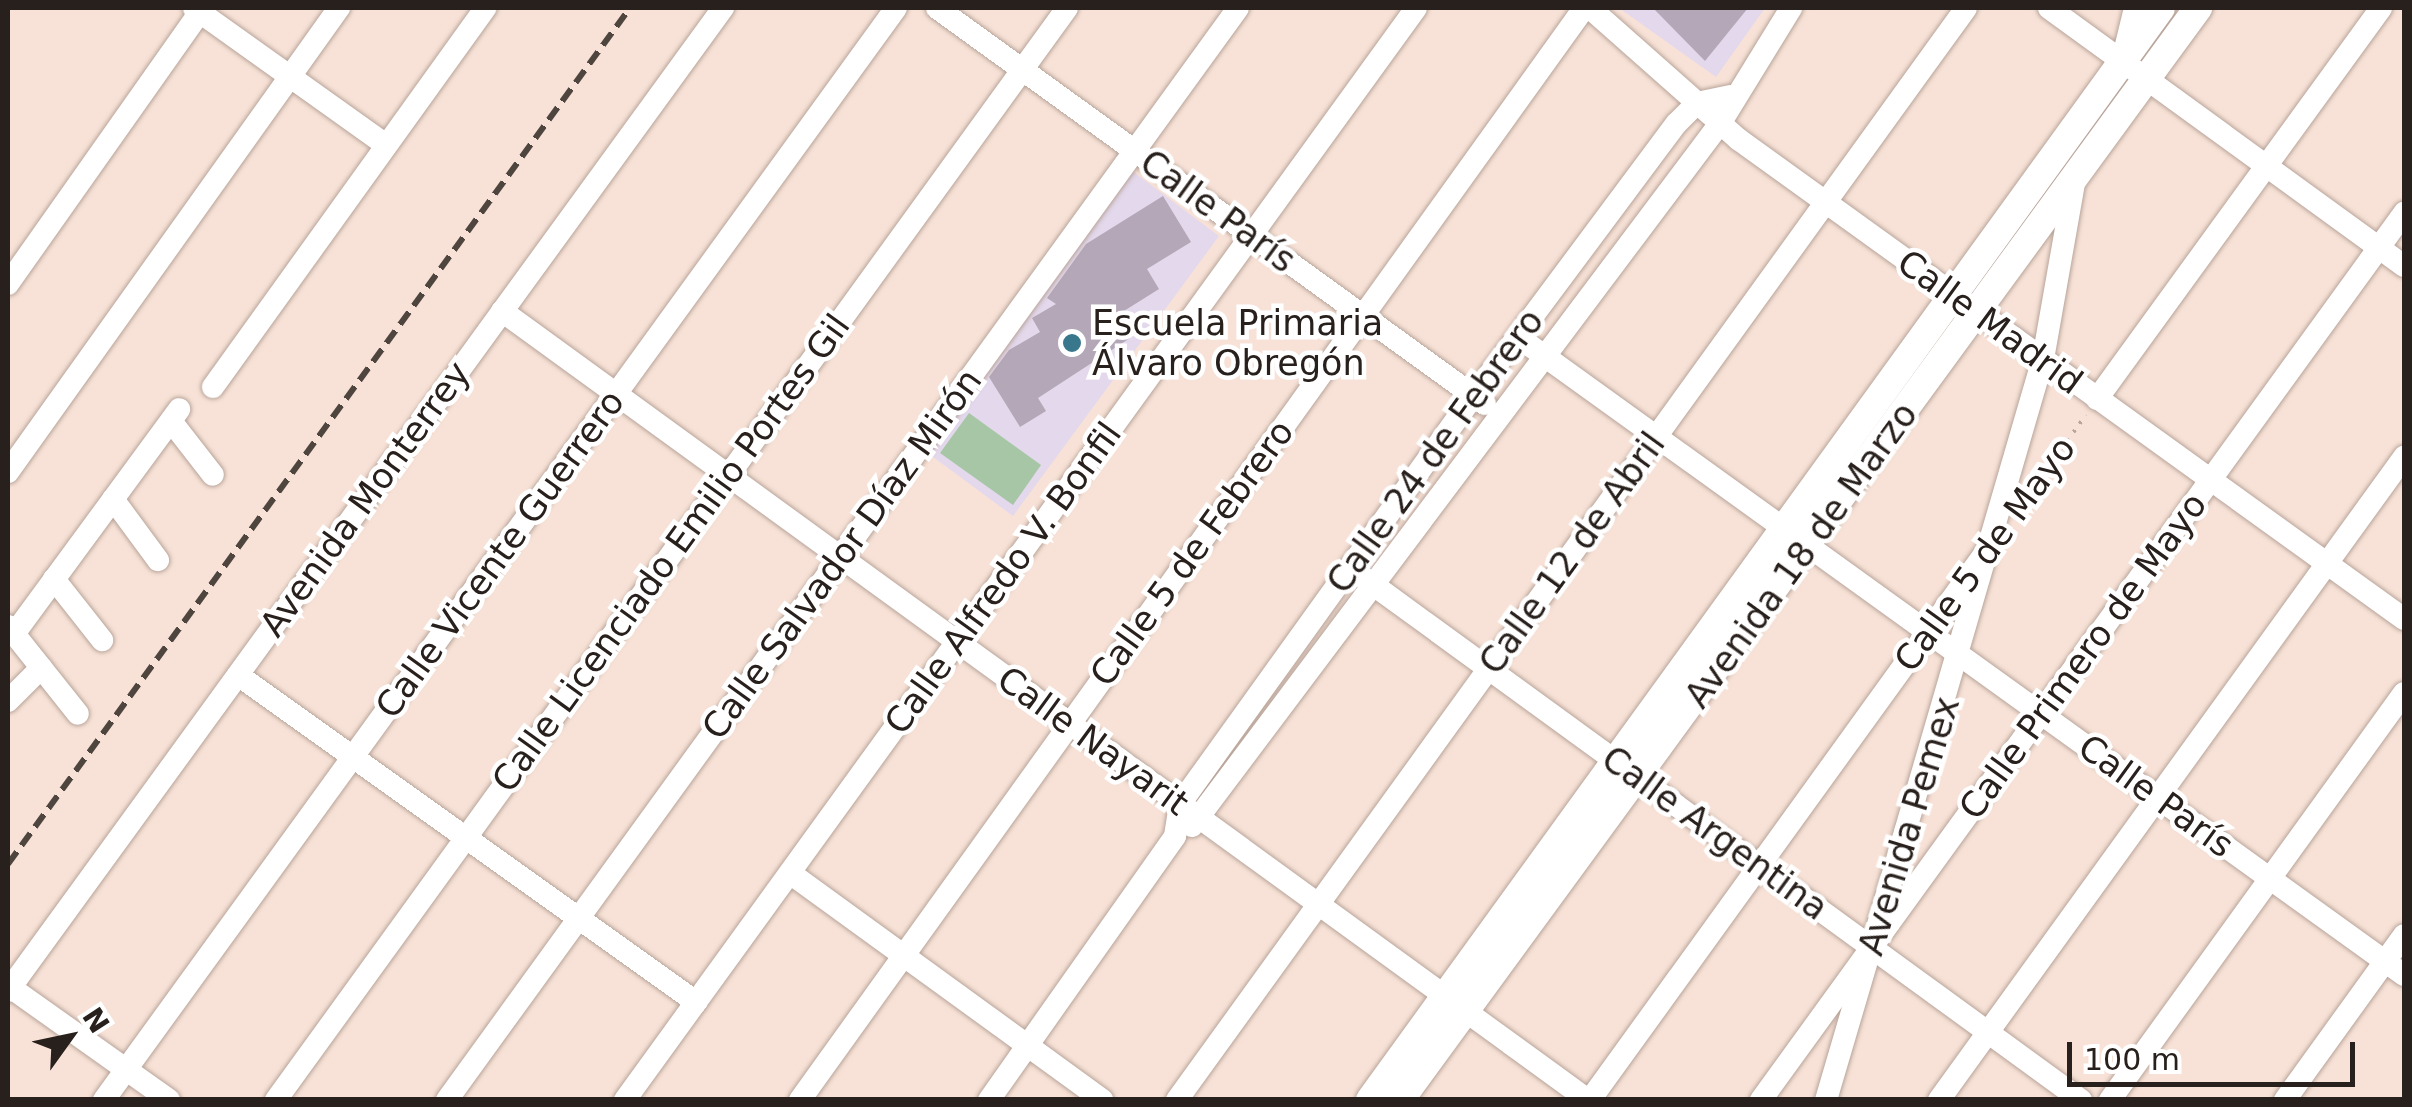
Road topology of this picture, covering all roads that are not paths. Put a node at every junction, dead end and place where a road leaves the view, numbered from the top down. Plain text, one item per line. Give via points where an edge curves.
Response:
1 (339, 8) edge
2 (485, 8) edge
3 (723, 8) edge
4 (896, 8) edge
5 (937, 8) edge
6 (1067, 8) edge
7 (1238, 8) edge
8 (1416, 8) edge
9 (1587, 8) edge
10 (1791, 8) edge
11 (1966, 8) edge
12 (2049, 8) edge
13 (2134, 8) edge
14 (2161, 8) edge
15 (2198, 8) edge
16 (2381, 8) edge
17 (199, 9) edge
18 (2134, 69) junction
19 (1022, 70) junction
20 (290, 76) junction
21 (1729, 96) junction
22 (1697, 103) junction
23 (1721, 122) junction
24 (386, 146) junction
25 (2062, 146) junction
26 (1134, 150) junction
27 (2266, 166) junction
28 (2076, 171) junction
29 (1824, 204) junction
30 (2404, 212) edge
31 (1251, 237) junction
32 (2379, 248) junction
33 (2404, 266) edge
34 (8, 284) edge
35 (1953, 295) junction
36 (502, 311) junction
37 (1363, 315) junction
38 (1976, 315) junction
39 (1518, 336) junction
40 (1544, 354) junction
41 (2043, 359) junction
42 (213, 388) dead end
43 (616, 394) junction
44 (1474, 395) junction
45 (2098, 398) junction
46 (1500, 414) junction
47 (1656, 436) junction
48 (2404, 457) edge
49 (8, 472) edge
50 (213, 475) dead end
51 (728, 475) junction
52 (2210, 480) junction
53 (113, 499) junction
54 (1784, 528) junction
55 (1994, 541) junction
56 (1809, 543) junction
57 (840, 556) junction
58 (158, 560) dead end
59 (2327, 564) junction
60 (1350, 567) junction
61 (54, 579) junction
62 (1374, 586) junction
63 (2404, 619) edge
64 (10, 630) edge
65 (1929, 631) junction
66 (102, 640) dead end
67 (957, 642) junction
68 (1962, 657) junction
69 (40, 668) junction
70 (1489, 668) junction
71 (238, 675) junction
72 (2404, 693) edge
73 (8, 701) edge
74 (2043, 713) junction
75 (78, 714) dead end
76 (1070, 724) junction
77 (352, 757) junction
78 (1627, 768) junction
79 (2158, 798) junction
80 (1180, 804) junction
81 (1202, 820) junction
82 (1175, 836) junction
83 (466, 838) junction
84 (1759, 865) junction
85 (790, 873) junction
86 (2270, 878) junction
87 (1318, 905) junction
88 (578, 918) junction
89 (2404, 935) edge
90 (1871, 947) junction
91 (903, 956) junction
92 (2395, 968) edge
93 (9, 989) edge
94 (696, 1002) junction
95 (1456, 1004) junction
96 (1988, 1032) junction
97 (1028, 1046) junction
98 (126, 1069) junction
99 (630, 1098) edge
100 (104, 1100) edge
101 (169, 1100) edge
102 (276, 1100) edge
103 (446, 1100) edge
104 (800, 1100) edge
105 (989, 1100) edge
106 (1102, 1100) edge
107 (1177, 1100) edge
108 (1370, 1100) edge
109 (1400, 1100) edge
110 (1589, 1100) edge
111 (1761, 1100) edge
112 (1826, 1100) edge
113 (1940, 1100) edge
114 (2081, 1100) edge
115 (2110, 1100) edge
116 (2285, 1100) edge

1 - 20 street
2 - 24 street
3 - 36 street, Avenida Monterrey
4 - 43 street, Calle Vicente Guerrero
5 - 19 street, Calle París
6 - 19 street, Calle Licenciado Emilio Portes Gil
7 - 26 street, Calle Salvador Díaz Mirón
8 - 31 street, Calle Alfredo V. Bonfil
9 - 22 street, Calle Madrid
9 - 37 street, Calle 5 de Febrero
10 - 21 street, Calle 24 de Febrero
11 - 29 street, Calle 12 de Abril
12 - 18 street
13 - 18 street
14 - 18 street, Avenida 18 de Marzo
15 - 18 street, Avenida 18 de Marzo
16 - 27 street, Calle 5 de Mayo
17 - 20 street
17 - 34 street
18 - 25 street, Avenida 18 de Marzo
18 - 27 street
18 - 28 street, Avenida 18 de Marzo
19 - 26 street, Calle París
19 - 51 street, Calle Licenciado Emilio Portes Gil
20 - 24 street
20 - 49 street
21 - 22 street
21 - 23 street, Calle 24 de Febrero
22 - 23 street, Calle Madrid
22 - 39 street, Calle 24 de Febrero
23 - 29 street, Calle Madrid
23 - 40 street, Calle 24 de Febrero
24 - 42 street
25 - 28 street
25 - 35 street, Avenida 18 de Marzo
26 - 31 street, Calle París
26 - 57 street, Calle Salvador Díaz Mirón
27 - 32 street
27 - 45 street, Calle 5 de Mayo
28 - 38 street, Avenida 18 de Marzo
28 - 41 street, Avenida Pemex
29 - 35 street, Calle Madrid
29 - 47 street, Calle 12 de Abril
30 - 32 street, Calle Primero de Mayo
31 - 37 street, Calle París
31 - 67 street, Calle Alfredo V. Bonfil
32 - 33 street
32 - 52 street, Calle Primero de Mayo
35 - 38 street, Calle Madrid
35 - 54 street, Avenida 18 de Marzo
36 - 43 street, Calle Nayarit
36 - 71 street, Avenida Monterrey
37 - 44 street, Calle París
37 - 76 street, Calle 5 de Febrero
38 - 41 street, Calle Madrid
38 - 56 street, Avenida 18 de Marzo
39 - 40 street, Calle París
39 - 44 street, Calle 24 de Febrero
40 - 46 street, Calle 24 de Febrero
40 - 47 street, Calle París
41 - 45 street, Calle Madrid
41 - 55 street, Avenida Pemex
43 - 51 street, Calle Nayarit
43 - 77 street, Calle Vicente Guerrero
44 - 46 street, Calle París
44 - 60 street, Calle 24 de Febrero
45 - 52 street, Calle Madrid
46 - 62 street, Calle 24 de Febrero
47 - 54 street, Calle París
47 - 70 street, Calle 12 de Abril
48 - 59 street
50 - 53 street via 175,415
51 - 57 street, Calle Nayarit
51 - 83 street, Calle Licenciado Emilio Portes Gil
52 - 59 street, Calle Madrid
52 - 74 street, Calle Primero de Mayo
53 - 58 street
53 - 61 street
54 - 56 street, Calle París
54 - 78 street, Avenida 18 de Marzo
55 - 65 street, Calle 5 de Mayo
55 - 68 street, Avenida Pemex
56 - 65 street, Calle París
56 - 78 street, Avenida 18 de Marzo
57 - 67 street, Calle Nayarit
57 - 88 street, Calle Salvador Díaz Mirón
59 - 63 street, Calle Madrid
59 - 79 street
60 - 62 street, Calle Argentina
60 - 80 street, Calle 24 de Febrero
61 - 64 street
61 - 66 street
62 - 70 street, Calle Argentina
62 - 81 street, Calle 24 de Febrero
64 - 69 street
65 - 68 street, Calle París
65 - 84 street, Calle 5 de Mayo
67 - 76 street, Calle Nayarit
67 - 85 street, Calle Alfredo V. Bonfil
68 - 74 street, Calle París
68 - 90 street, Avenida Pemex
69 - 73 street
69 - 75 street
70 - 78 street, Calle Argentina
70 - 87 street, Calle 12 de Abril
71 - 77 street
71 - 93 street, Avenida Monterrey
72 - 86 street
74 - 79 street, Calle París
74 - 90 street, Calle Primero de Mayo
76 - 80 street, Calle Nayarit
76 - 91 street, Calle 5 de Febrero
77 - 83 street
77 - 98 street, Calle Vicente Guerrero
78 - 84 street, Calle Argentina
78 - 95 street, Avenida 18 de Marzo
79 - 86 street, Calle París
79 - 96 street
80 - 81 street, Calle Nayarit
80 - 82 street, Calle 24 de Febrero
81 - 82 street, Calle 24 de Febrero
81 - 87 street, Calle Nayarit
82 - 97 street, Calle 24 de Febrero
83 - 88 street
83 - 102 street, Calle Licenciado Emilio Portes Gil
84 - 90 street, Calle Argentina
84 - 110 street, Calle 5 de Mayo
85 - 91 street
85 - 94 street, Calle Alfredo V. Bonfil
86 - 92 street, Calle París
86 - 115 street
87 - 95 street, Calle Nayarit
87 - 107 street, Calle 12 de Abril
88 - 94 street
88 - 103 street, Calle Salvador Díaz Mirón
89 - 92 street
90 - 96 street, Calle Argentina
90 - 111 street, Calle Primero de Mayo
90 - 112 street, Avenida Pemex
91 - 97 street
91 - 104 street, Calle 5 de Febrero
92 - 116 street
93 - 98 street
94 - 99 street, Calle Alfredo V. Bonfil
95 - 108 street, Avenida 18 de Marzo
95 - 109 street, Avenida 18 de Marzo
95 - 110 street, Calle Nayarit
96 - 113 street
96 - 114 street, Calle Argentina
97 - 105 street, Calle 24 de Febrero
97 - 106 street
98 - 100 street, Calle Vicente Guerrero
98 - 101 street

